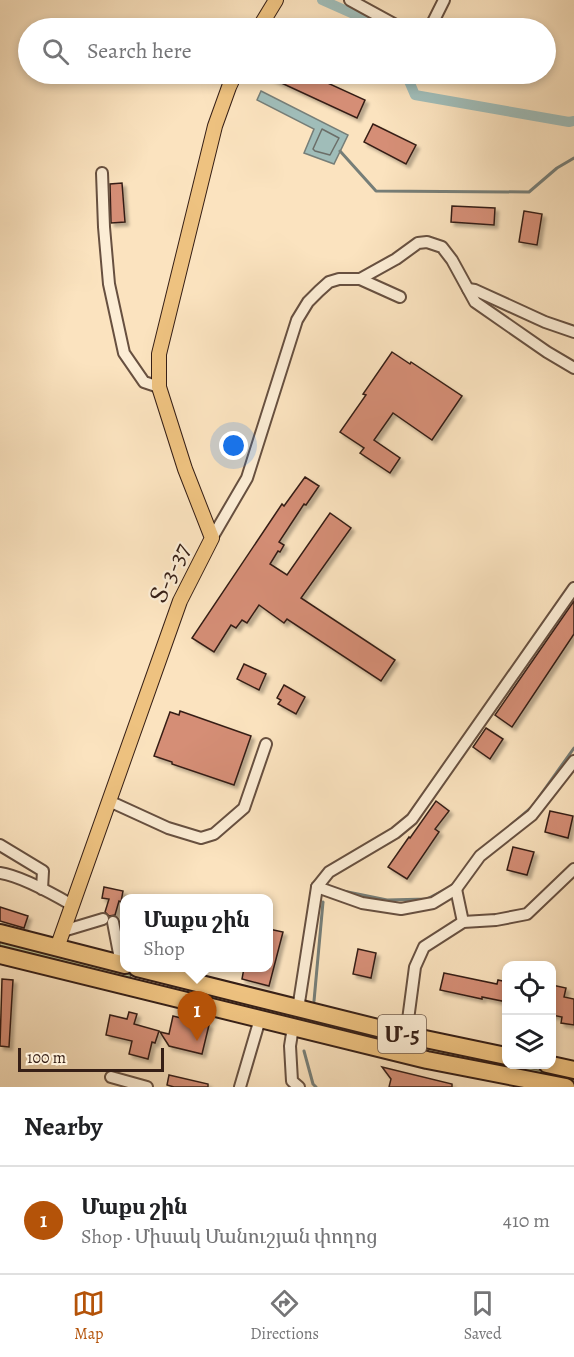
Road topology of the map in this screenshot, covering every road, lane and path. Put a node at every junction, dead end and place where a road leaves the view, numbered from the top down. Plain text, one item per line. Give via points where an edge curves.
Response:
1 (276, 0) edge
2 (350, 0) edge
3 (444, 0) edge
4 (265, 18) edge
5 (383, 18) edge
6 (435, 18) edge
7 (230, 84) edge
8 (102, 172) dead end
9 (360, 279) junction
10 (468, 289) junction
11 (400, 297) dead end
12 (574, 332) edge
13 (574, 368) edge
14 (159, 387) junction
15 (212, 538) junction
16 (574, 588) edge
17 (266, 744) dead end
18 (574, 761) edge
19 (109, 801) junction
20 (0, 845) edge
21 (574, 869) edge
22 (0, 873) edge
23 (317, 887) junction
24 (42, 889) junction
25 (456, 889) junction
26 (72, 905) junction
27 (463, 922) junction
28 (63, 931) junction
29 (0, 933) edge
30 (120, 942) edge
31 (57, 948) junction
32 (1, 958) edge
33 (120, 964) edge
34 (143, 972) edge
35 (154, 972) edge
36 (146, 991) junction
37 (298, 1009) junction
38 (260, 1019) junction
39 (293, 1027) junction
40 (406, 1035) junction
41 (502, 1055) edge
42 (556, 1067) edge
43 (574, 1070) edge
44 (111, 1077) dead end
45 (147, 1087) edge
46 (240, 1087) edge
47 (298, 1087) edge
48 (566, 1087) edge

1 - 4 main road
2 - 5 street
3 - 6 street
7 - 14 main road, Տ-3-37 / Տ-3-37 via 214,126 161,343
8 - 14 street via 109,284 124,353 144,382
9 - 10 street via 418,243 427,242 442,247
9 - 11 street
9 - 15 street via 329,282 308,302 297,320 247,478
10 - 12 street
10 - 13 street via 475,302
14 - 15 main road, Տ-3-37 / Տ-3-37
15 - 19 main road, Տ-3-37 / Տ-3-37 via 180,601
16 - 23 street via 412,819 329,872
17 - 19 street via 244,808 214,834 201,837 168,828
18 - 25 street via 532,815 480,856
19 - 26 main road, Տ-3-37 / Տ-3-37
20 - 24 street via 43,871
21 - 27 street via 527,914
22 - 24 street
23 - 25 street via 362,903 400,909 433,903
23 - 37 street
24 - 26 street
25 - 27 street
26 - 28 main road, Տ-3-37 / Տ-3-37
27 - 40 street via 424,947 415,967
28 - 30 street via 108,920
28 - 31 main road, Տ-3-37 / Տ-3-37
29 - 31 highway, Մ-5
31 - 33 highway, Մ-5
32 - 36 highway, Մ-5
34 - 36 highway via 155,979
35 - 37 highway, Մ-5
36 - 38 highway, Մ-5
37 - 40 highway, Մ-5
38 - 39 highway, Մ-5
38 - 46 street
39 - 47 street via 292,1081
39 - 48 highway, Մ-5 via 427,1060
40 - 41 highway, Մ-5
42 - 43 highway
44 - 45 street

